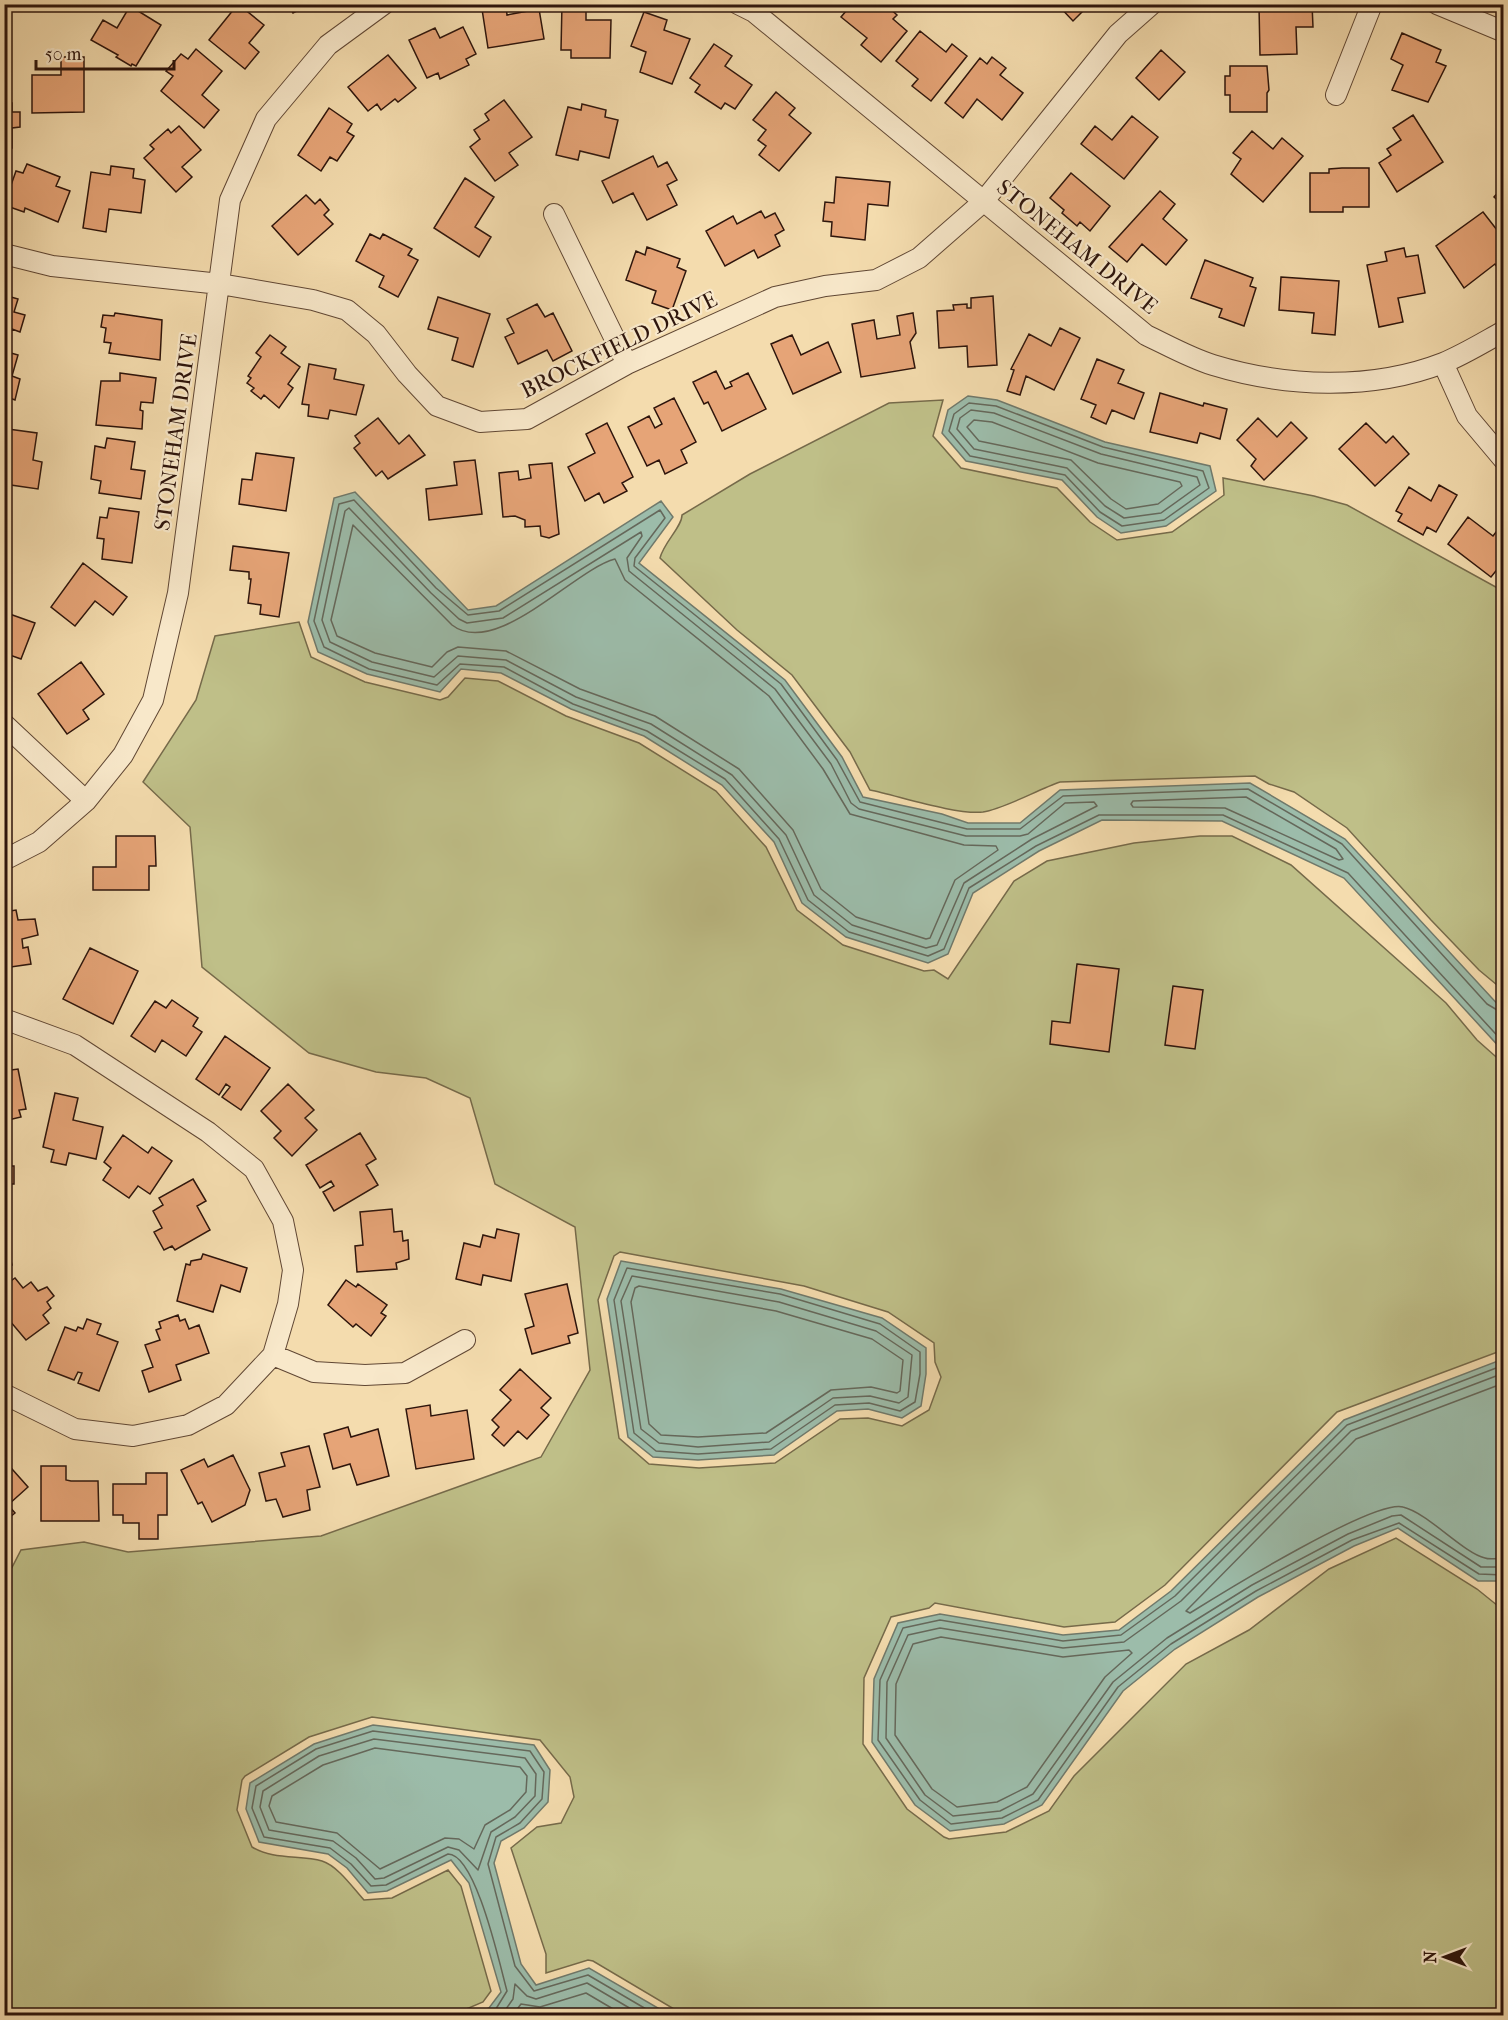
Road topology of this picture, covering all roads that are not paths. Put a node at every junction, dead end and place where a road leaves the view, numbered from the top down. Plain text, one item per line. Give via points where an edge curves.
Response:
1 (384, 4) edge
2 (738, 4) edge
3 (1152, 4) edge
4 (1372, 4) edge
5 (1437, 4) edge
6 (1502, 31) edge
7 (1336, 95) dead end
8 (983, 202) junction
9 (554, 214) dead end
10 (4, 254) edge
11 (220, 284) junction
12 (1503, 332) edge
13 (1443, 363) junction
14 (627, 364) junction
15 (1503, 460) edge
16 (4, 724) edge
17 (86, 801) junction
18 (4, 860) edge
19 (4, 1020) edge
20 (465, 1341) dead end
21 (273, 1355) junction
22 (4, 1394) edge

1 - 11 street, STONEHAM DRIVE via 328,45 266,119 230,200
2 - 8 street, STONEHAM DRIVE via 754,12
3 - 8 street, BROCKFIELD DRIVE via 1118,34
4 - 7 street
5 - 6 street
8 - 13 street, STONEHAM DRIVE via 1146,334 1210,364 1272,380 1337,382 1393,376
8 - 14 street, BROCKFIELD DRIVE via 919,258 876,280 775,297
9 - 14 street
10 - 11 street, BROCKFIELD DRIVE via 52,266
11 - 14 street, BROCKFIELD DRIVE via 314,300 347,310 376,334 437,406 480,422 527,419
11 - 17 street, STONEHAM DRIVE via 178,593 163,663 153,700 123,755
12 - 13 street, STONEHAM DRIVE
13 - 15 street via 1467,416
16 - 17 street
17 - 18 street, STONEHAM DRIVE via 39,842
19 - 21 street via 75,1045 208,1132 254,1169 283,1221 292,1270 288,1304
20 - 21 street via 405,1373 314,1372
21 - 22 street via 226,1405 188,1425 133,1436 75,1429

